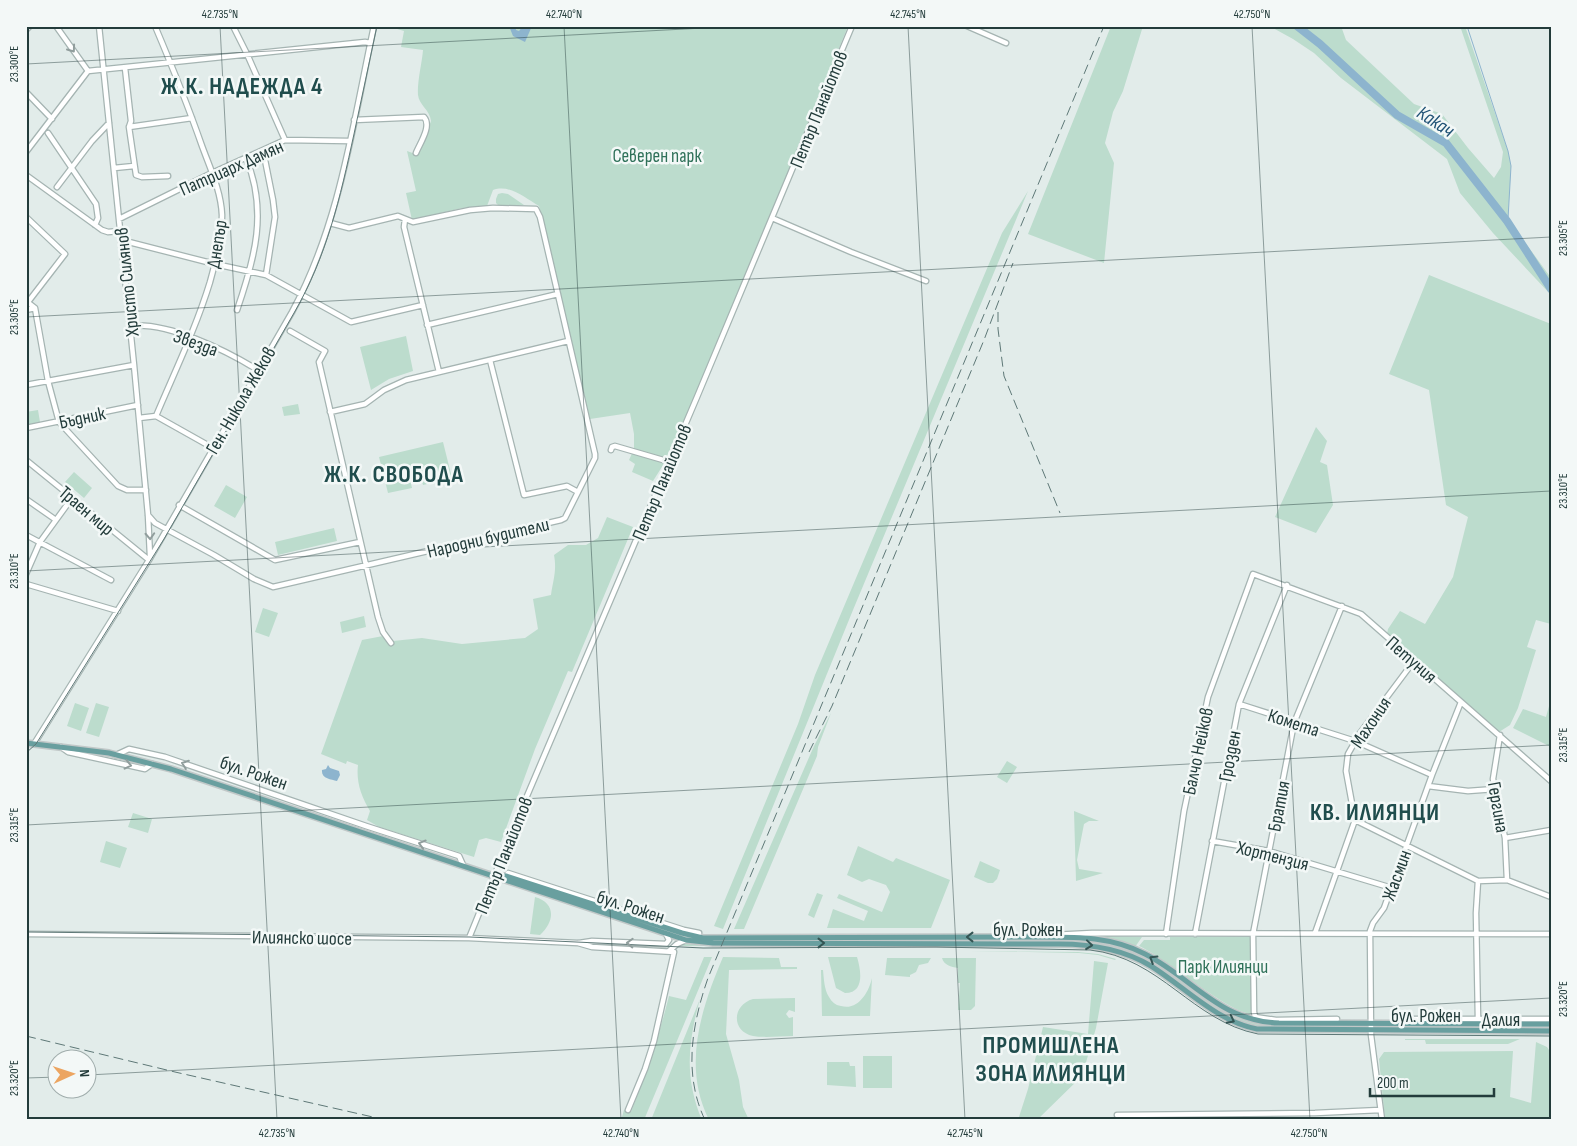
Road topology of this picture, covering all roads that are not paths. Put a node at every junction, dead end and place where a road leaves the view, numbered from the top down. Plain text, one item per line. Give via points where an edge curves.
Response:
1 (30, 26) edge
2 (56, 26) edge
3 (99, 26) edge
4 (155, 26) edge
5 (233, 26) edge
6 (374, 26) edge
7 (852, 26) edge
8 (967, 26) edge
9 (26, 30) edge
10 (370, 43) junction
11 (1006, 43) dead end
12 (247, 54) junction
13 (171, 62) junction
14 (125, 68) junction
15 (103, 70) junction
16 (88, 71) junction
17 (26, 92) edge
18 (192, 118) junction
19 (52, 119) junction
20 (354, 120) junction
21 (109, 122) junction
22 (129, 127) junction
23 (48, 133) dead end
24 (285, 140) junction
25 (349, 141) junction
26 (263, 150) junction
27 (26, 152) edge
28 (416, 153) dead end
29 (246, 158) junction
30 (134, 166) junction
31 (72, 168) junction
32 (114, 168) junction
33 (212, 173) junction
34 (26, 176) edge
35 (168, 176) dead end
36 (57, 188) dead end
37 (26, 217) edge
38 (772, 218) junction
39 (119, 219) junction
40 (405, 219) junction
41 (330, 224) junction
42 (95, 225) junction
43 (120, 231) junction
44 (121, 240) junction
45 (215, 264) junction
46 (250, 272) junction
47 (266, 275) junction
48 (926, 282) dead end
49 (302, 294) junction
50 (558, 294) junction
51 (27, 301) edge
52 (422, 306) junction
53 (35, 308) junction
54 (26, 310) edge
55 (237, 310) dead end
56 (130, 326) junction
57 (427, 326) junction
58 (290, 331) dead end
59 (190, 337) junction
60 (568, 341) junction
61 (490, 360) junction
62 (134, 365) junction
63 (258, 370) junction
64 (438, 372) junction
65 (48, 381) junction
66 (26, 385) edge
67 (138, 405) junction
68 (330, 412) junction
69 (156, 416) junction
70 (139, 418) junction
71 (58, 422) junction
72 (26, 428) edge
73 (213, 448) junction
74 (611, 450) dead end
75 (26, 460) edge
76 (670, 462) junction
77 (146, 490) junction
78 (578, 492) junction
79 (72, 498) junction
80 (26, 499) edge
81 (180, 505) junction
82 (148, 515) junction
83 (56, 520) junction
84 (166, 530) junction
85 (26, 535) edge
86 (40, 542) junction
87 (360, 542) junction
88 (149, 559) junction
89 (366, 565) junction
90 (26, 574) edge
91 (1253, 574) joint
92 (111, 580) dead end
93 (26, 584) edge
94 (1286, 585) junction
95 (1342, 606) junction
96 (118, 611) junction
97 (391, 643) dead end
98 (1414, 661) junction
99 (1462, 702) junction
100 (1239, 704) junction
101 (1294, 723) junction
102 (1500, 735) junction
103 (1355, 741) junction
104 (26, 743) edge
105 (34, 744) junction
106 (61, 747) junction
107 (116, 755) junction
108 (153, 763) junction
109 (1432, 775) junction
110 (1551, 781) edge
111 (1428, 786) junction
112 (1495, 789) junction
113 (1355, 820) junction
114 (1551, 830) edge
115 (1505, 838) junction
116 (1212, 840) junction
117 (1407, 846) junction
118 (1269, 852) junction
119 (463, 865) junction
120 (1336, 871) junction
121 (508, 872) dead end
122 (494, 876) junction
123 (1507, 880) junction
124 (1478, 881) junction
125 (1392, 888) junction
126 (1551, 897) edge
127 (699, 933) dead end
128 (26, 934) edge
129 (665, 934) junction
130 (1166, 934) junction
131 (1195, 934) junction
132 (1253, 934) junction
133 (1315, 934) junction
134 (1370, 934) junction
135 (1477, 934) junction
136 (1551, 934) edge
137 (1037, 937) junction
138 (469, 938) junction
139 (688, 940) junction
140 (578, 943) junction
141 (669, 951) junction
142 (1405, 1019) dead end
143 (1478, 1019) junction
144 (1337, 1020) dead end
145 (1551, 1020) edge
146 (1322, 1022) junction
147 (1422, 1022) junction
148 (1371, 1023) junction
149 (1551, 1024) edge
150 (1371, 1030) junction
151 (1551, 1031) edge
152 (628, 1110) dead end
153 (1380, 1110) junction
154 (1117, 1115) dead end
155 (1382, 1120) edge

1 - 9 street
2 -> 16 street
3 - 15 street, Христо Силянов
4 - 13 street, Днепър
5 - 12 street
6 - 10 street, Ген. Никола Жеков
7 - 38 street, Петър Панайотов
8 - 11 street
10 - 12 street
10 - 20 street, Ген. Никола Жеков
12 - 13 street
12 - 24 street
13 - 14 street
13 - 18 street, Днепър
14 - 15 street
14 - 22 street
15 - 16 street
15 - 21 street, Христо Силянов
16 - 19 street
17 - 19 street
18 - 22 street
18 - 33 street, Днепър
19 - 27 street
20 - 25 street, Ген. Никола Жеков
20 - 28 street via 424,117 427,126
21 - 31 street
21 - 32 street, Христо Силянов
22 - 30 street
23 - 31 street
24 - 25 street, Патриарх Дамян
24 - 26 street, Патриарх Дамян
25 - 41 street, Ген. Никола Жеков
26 - 29 street, Патриарх Дамян
26 - 47 street via 275,217
29 - 33 street, Патриарх Дамян
29 - 46 street via 254,181 258,210
30 - 32 street
30 - 35 street via 138,177
31 - 36 street
31 - 42 street via 96,204 98,218
32 - 39 street, Христо Силянов
33 - 39 street, Патриарх Дамян
33 - 45 street, Днепър via 222,213
34 - 42 street
37 - 51 street via 65,254
38 - 48 street
38 - 76 street, Петър Панайотов
39 - 43 street, Христо Силянов
40 - 41 street via 398,216 349,228
40 - 50 street, Народни будители via 413,222 470,210 536,208
40 - 52 street via 404,227
41 - 49 street, Ген. Никола Жеков
42 - 43 street via 108,232
43 - 44 street, Христо Силянов
44 - 45 street
44 - 56 street, Христо Силянов
45 - 46 street
45 - 59 street, Днепър
46 - 47 street
46 - 55 street
47 - 49 street
49 - 52 street via 351,322
49 - 63 street, Ген. Никола Жеков
50 - 57 street
50 - 60 street, Народни будители
51 - 53 street
52 - 57 street
53 - 54 street
53 - 65 street
56 - 59 street, Звезда via 147,326
56 - 62 street, Христо Силянов
57 - 64 street
58 - 68 street via 325,351 319,362
59 - 63 street, Звезда
59 - 69 street, Днепър
60 - 61 street
60 - 78 street, Народни будители via 595,454
61 - 64 street
61 - 78 street via 524,495 567,486
62 - 65 street
62 - 67 street, Христо Силянов
63 - 73 street, Ген. Никола Жеков
64 - 68 street via 396,384 365,404
65 - 66 street
65 - 71 street
67 - 70 street, Христо Силянов
67 - 71 street, Бъдник
68 - 87 street
69 - 70 street
69 - 73 street
70 - 77 street, Христо Силянов
71 - 72 street, Бъдник
71 - 77 street via 118,486 126,490
73 - 81 street, Ген. Никола Жеков
74 - 76 street via 615,446
75 - 79 street, Траен мир
76 - 122 street, Петър Панайотов
77 - 82 street, Христо Силянов
78 - 89 street, Народни будители via 561,520
79 - 83 street
79 - 88 street, Траен мир
80 - 83 street
81 - 84 street, Ген. Никола Жеков
81 - 87 street via 275,560
82 - 84 street
82 -> 88 street, Христо Силянов
83 - 86 street
84 - 88 street, Ген. Никола Жеков
84 - 89 street, Народни будители via 273,587
85 - 86 street
86 - 90 street
86 - 92 street
87 - 89 street
88 - 96 street, Ген. Никола Жеков
89 - 97 street via 378,618
91 - 94 street, Петуния
91 - 130 street, Балчо Нейков via 1208,697 1184,811
93 - 96 street
94 - 95 street, Петуния
94 - 100 street, Грозден
95 - 98 street, Петуния via 1363,615
95 - 101 street, Братия
96 - 105 street, Ген. Никола Жеков
98 - 99 street, Петуния
98 - 103 street, Махония
99 - 102 street, Петуния
99 - 109 street, Жасмин
100 - 101 street, Комета
100 - 116 street, Грозден
101 - 103 street, Комета
101 - 118 street, Братия
102 - 110 street, Петуния
102 - 112 street, Гергина via 1493,774
103 - 109 street, Комета
103 - 113 street, Махония via 1346,765
104 - 105 main road, бул. Рожен
105 - 106 main road, бул. Рожен
106 - 107 main road, бул. Рожен
106 -> 108 street, бул. Рожен via 68,752 145,769
107 - 108 main road, бул. Рожен
119 -> 107 street, бул. Рожен via 459,856 165,757 129,749
108 - 119 main road, бул. Рожен
109 - 111 street, Жасмин
111 - 112 street via 1468,791
111 - 117 street, Жасмин
112 - 115 street, Гергина
113 - 117 street
113 - 120 street, Махония
114 - 115 street
115 - 123 street, Гергина
116 - 118 street, Хортензия
116 - 131 street, Грозден
117 - 124 street
117 - 125 street, Жасмин
118 - 120 street, Хортензия
118 - 132 street, Братия
119 - 122 main road, бул. Рожен
120 - 125 street, Хортензия
120 - 133 street, Махония
121 - 127 street, бул. Рожен
122 - 129 main road, бул. Рожен
137 -> 122 main road, бул. Рожен via 703,938 506,876
122 - 138 street, Петър Панайотов
123 - 124 street
123 - 126 street
124 - 135 street
125 - 134 street, Жасмин
128 - 138 street, Илиянско шосе
129 - 139 main road, бул. Рожен
129 -> 140 street, Илиянско шосе via 669,940 666,944
130 - 131 street, бул. Рожен
130 - 137 street, бул. Рожен via 1070,933
131 - 132 street, бул. Рожен
132 - 133 street, бул. Рожен
132 - 146 street, Братия via 1254,1016
133 - 134 street, бул. Рожен
134 - 135 street, бул. Рожен
134 - 148 street
135 - 136 street, бул. Рожен
135 - 143 street
146 -> 137 main road, бул. Рожен via 1280,1024 1254,1021 1222,1007 1156,960 1129,947 1109,940
138 - 140 street, Илиянско шосе
139 - 141 street
139 -> 150 main road, бул. Рожен via 713,944 1092,945 1145,962 1219,1013 1245,1026 1272,1030
140 - 141 street, Илиянско шосе via 592,947
141 - 152 street via 674,952 654,1041
142 - 147 street, Далия
143 - 145 street, Далия
143 - 147 street, Далия
144 - 146 street
146 - 148 main road, бул. Рожен
147 - 148 main road, бул. Рожен
147 - 149 main road, бул. Рожен
148 - 150 street
150 - 151 main road, бул. Рожен
150 - 153 street
153 - 154 street via 1315,1114
153 - 155 street

